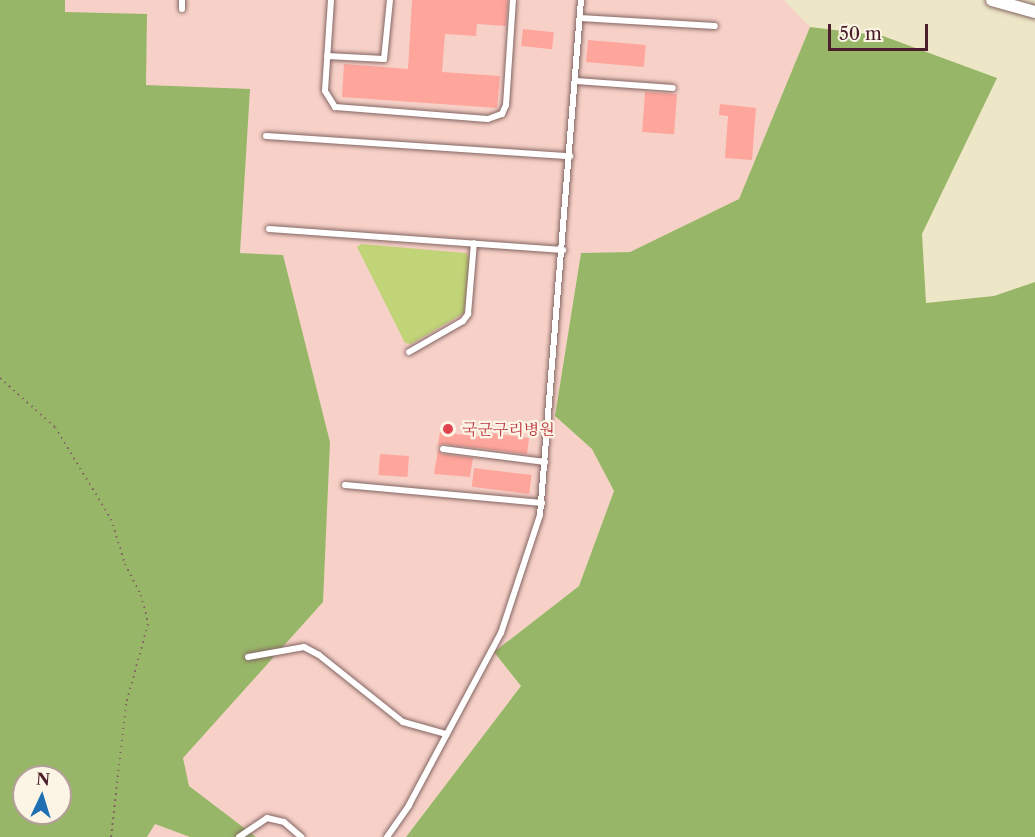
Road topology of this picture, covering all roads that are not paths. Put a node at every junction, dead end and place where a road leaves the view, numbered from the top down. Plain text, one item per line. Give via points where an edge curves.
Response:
1 (182, 0) edge
2 (331, 0) edge
3 (390, 0) edge
4 (513, 0) edge
5 (581, 0) edge
6 (992, 0) edge
7 (182, 9) dead end
8 (1035, 12) edge
9 (580, 18) junction
10 (715, 26) dead end
11 (327, 56) junction
12 (576, 81) junction
13 (674, 88) dead end
14 (266, 136) dead end
15 (570, 156) junction
16 (269, 229) dead end
17 (474, 243) junction
18 (563, 250) junction
19 (409, 352) dead end
20 (443, 449) dead end
21 (545, 462) junction
22 (345, 485) dead end
23 (542, 503) junction
24 (248, 657) dead end
25 (446, 734) junction
26 (239, 837) edge
27 (301, 837) edge
28 (387, 837) edge

1 - 7 lane
2 - 11 lane
3 - 11 lane via 384,59
4 - 11 lane via 506,105 502,114 493,118 337,109 325,94
5 - 9 lane
6 - 8 street
9 - 10 lane
9 - 12 lane
12 - 13 lane
12 - 15 lane
14 - 15 lane
15 - 18 lane
16 - 17 lane
17 - 18 lane
17 - 19 lane via 466,318
18 - 21 lane
20 - 21 lane
21 - 23 lane
22 - 23 lane
23 - 25 lane via 501,633
24 - 25 lane via 304,647 403,722
25 - 28 lane via 410,805
26 - 27 lane via 267,818 284,822

